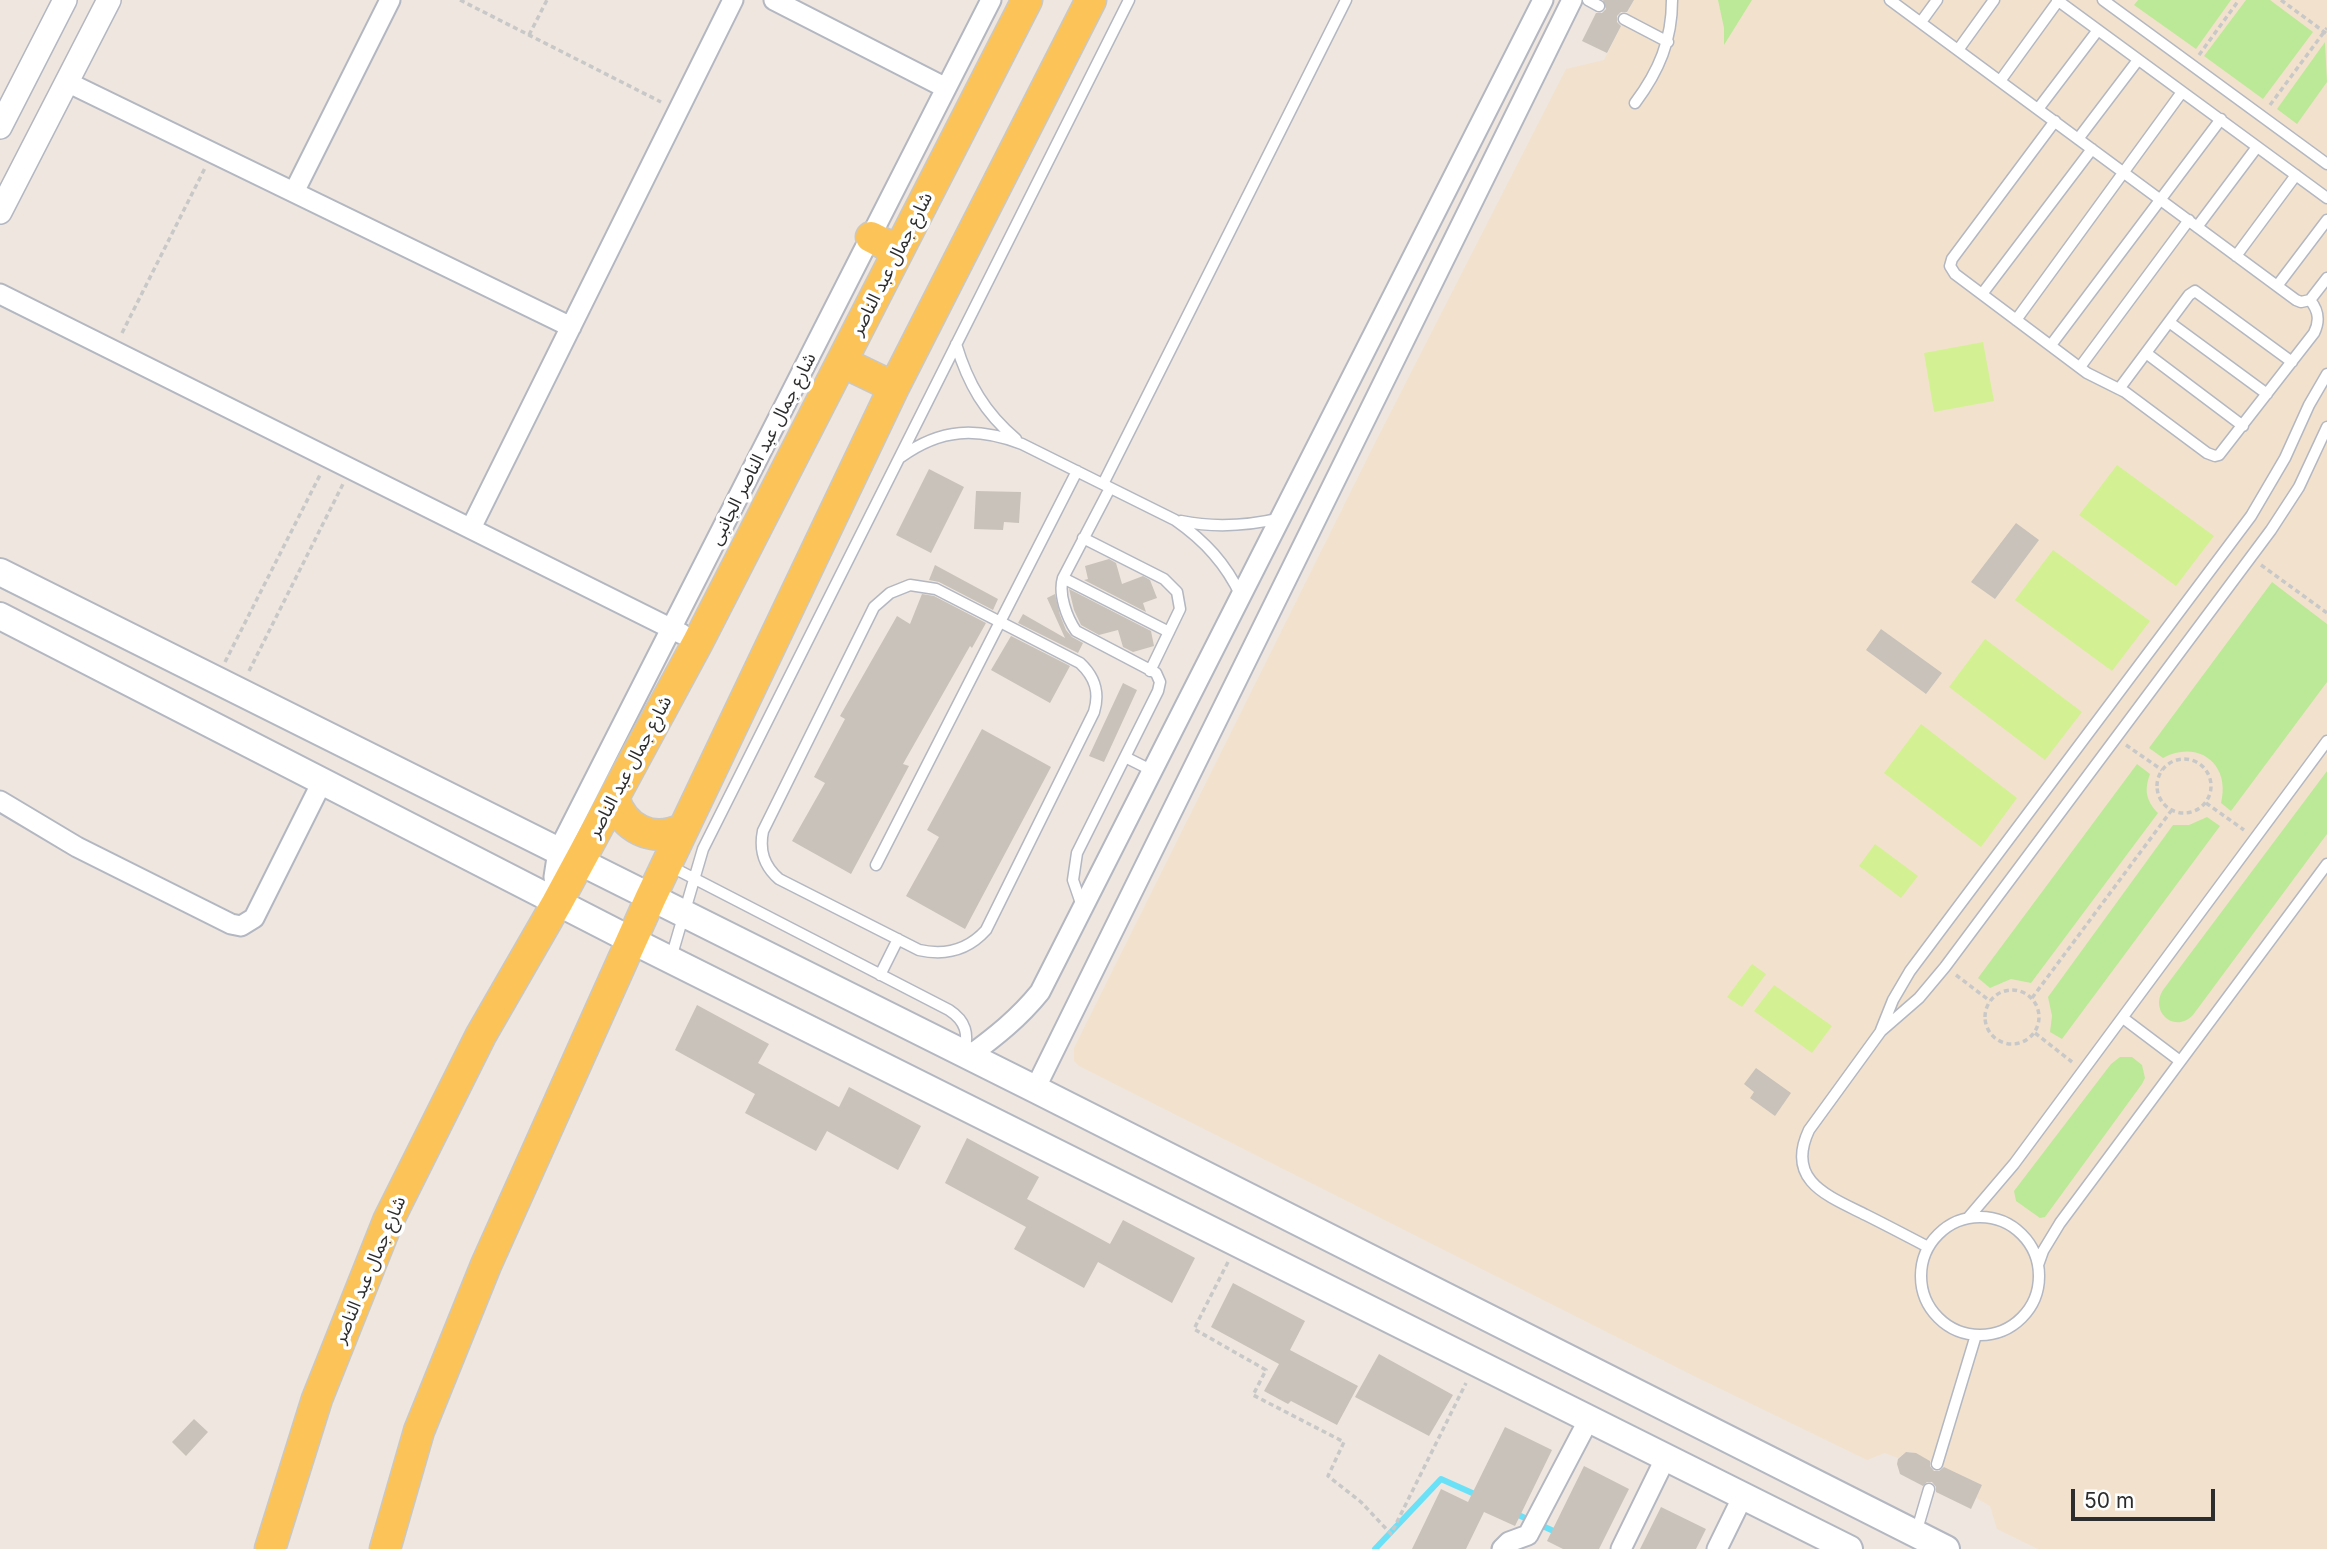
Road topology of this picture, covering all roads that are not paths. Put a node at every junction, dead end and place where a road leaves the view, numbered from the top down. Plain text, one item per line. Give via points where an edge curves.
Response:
1 (65, 0) edge
2 (109, 0) edge
3 (390, 0) edge
4 (733, 0) edge
5 (774, 0) edge
6 (991, 0) edge
7 (1027, 0) edge
8 (1091, 0) edge
9 (1129, 0) edge
10 (1346, 0) edge
11 (1543, 0) edge
12 (1572, 0) edge
13 (1588, 0) edge
14 (1672, 0) edge
15 (1937, 0) edge
16 (1994, 0) edge
17 (2057, 0) edge
18 (2103, 0) edge
19 (1894, 1) edge
20 (1599, 6) dead end
21 (1624, 19) dead end
22 (1921, 22) junction
23 (2098, 30) junction
24 (1668, 42) junction
25 (1958, 50) junction
26 (2138, 60) junction
27 (2000, 81) junction
28 (67, 82) junction
29 (946, 88) junction
30 (2182, 92) junction
31 (1634, 103) dead end
32 (2038, 109) junction
33 (2221, 120) junction
34 (2055, 121) junction
35 (0, 127) edge
36 (2078, 139) junction
37 (2258, 147) junction
38 (2092, 149) junction
39 (2327, 164) edge
40 (2123, 172) junction
41 (2296, 175) junction
42 (294, 192) junction
43 (2327, 198) edge
44 (2161, 200) junction
45 (0, 212) edge
46 (2327, 220) edge
47 (2193, 223) junction
48 (871, 237) junction
49 (898, 251) junction
50 (2236, 256) junction
51 (2327, 278) edge
52 (2277, 286) junction
53 (0, 294) edge
54 (1982, 294) junction
55 (2310, 300) junction
56 (2016, 320) junction
57 (2169, 322) junction
58 (571, 327) junction
59 (956, 344) junction
60 (2051, 345) junction
61 (2146, 353) junction
62 (842, 362) junction
63 (2292, 362) junction
64 (2080, 367) junction
65 (2327, 374) edge
66 (894, 387) junction
67 (2119, 389) junction
68 (2267, 394) junction
69 (2243, 426) junction
70 (2327, 427) edge
71 (1022, 444) junction
72 (898, 460) junction
73 (1077, 471) junction
74 (1106, 486) junction
75 (1281, 518) junction
76 (1175, 520) junction
77 (471, 528) junction
78 (1083, 538) junction
79 (0, 572) edge
80 (1063, 578) junction
81 (1241, 597) junction
82 (0, 615) edge
83 (1000, 621) junction
84 (671, 628) junction
85 (1169, 632) junction
86 (698, 642) junction
87 (1150, 671) junction
88 (2327, 741) edge
89 (1125, 757) junction
90 (1153, 771) junction
91 (323, 782) junction
92 (614, 798) junction
93 (0, 801) edge
94 (682, 830) junction
95 (569, 856) junction
96 (666, 864) junction
97 (2327, 864) edge
98 (876, 865) dead end
99 (693, 879) junction
100 (651, 897) junction
101 (557, 903) junction
102 (1083, 910) junction
103 (684, 914) junction
104 (898, 939) junction
105 (631, 940) junction
106 (671, 958) junction
107 (880, 975) junction
108 (2123, 1018) junction
109 (1881, 1031) junction
110 (966, 1055) junction
111 (2180, 1061) junction
112 (1035, 1089) junction
113 (1968, 1218) junction
114 (1928, 1247) junction
115 (2038, 1265) junction
116 (1976, 1335) junction
117 (1589, 1419) junction
118 (1666, 1457) junction
119 (1937, 1464) dead end
120 (1929, 1489) dead end
121 (1743, 1496) junction
122 (1915, 1534) junction
123 (270, 1549) edge
124 (385, 1549) edge
125 (1502, 1549) edge
126 (1621, 1549) edge
127 (1717, 1549) edge
128 (1849, 1549) edge
129 (1945, 1549) edge

1 - 35 street
2 - 28 street
3 - 42 street
4 - 58 street
5 - 29 street
6 - 29 street, شارع جمال عبد الناصر الجانبى
7 - 49 main road, شارع جمال عبد الناصر
8 - 66 main road
9 - 59 lane
10 - 74 lane
11 - 75 street
12 - 112 street
13 - 20 lane
14 - 24 lane
15 - 22 lane
16 - 25 lane
17 - 23 lane
17 - 27 lane
18 - 39 lane
19 - 22 lane
21 - 24 lane
22 - 25 lane
23 - 26 lane
23 - 32 lane
24 - 31 lane via 1660,64
25 - 27 lane
26 - 30 lane
26 - 36 lane
27 - 32 lane
28 - 42 street
28 - 45 street
29 - 48 street, شارع جمال عبد الناصر الجانبى
30 - 33 lane
30 - 40 lane
32 - 34 lane
33 - 37 lane
33 - 44 lane
34 - 36 lane
34 - 54 lane via 1950,263 1952,271
36 - 38 lane
37 - 41 lane
37 - 47 lane
38 - 40 lane
38 - 54 lane
40 - 44 lane
40 - 56 lane
41 - 43 lane
41 - 50 lane
42 - 58 street
44 - 47 lane
44 - 60 lane
46 - 52 lane
47 - 50 lane
47 - 64 lane
48 - 49 main road
48 - 84 street, شارع جمال عبد الناصر الجانبى
49 - 62 main road, شارع جمال عبد الناصر
50 - 52 lane
51 - 55 lane
52 - 55 lane via 2296,300
53 - 77 street
54 - 56 lane
55 - 63 lane via 2318,312 2317,327
56 - 60 lane
57 - 61 lane
57 - 63 lane via 2189,295 2198,292
57 - 68 lane
58 - 77 street
59 - 71 lane via 979,401
59 - 72 lane
60 - 64 lane
61 - 67 lane
61 - 69 lane
62 - 66 main road
62 - 86 main road, شارع جمال عبد الناصر
63 - 68 lane
64 - 67 lane
65 - 109 lane via 2251,516 1910,971
66 - 94 main road
67 - 69 lane via 2211,456 2223,452
68 - 69 lane
70 - 109 lane via 2299,487 2251,558 1945,967 1919,998
71 - 72 lane via 980,432 957,433 916,447
71 - 73 lane
72 - 99 lane via 703,849
73 - 74 lane
73 - 83 lane
74 - 76 lane
74 - 78 lane
75 - 76 lane via 1218,526
75 - 81 street
76 - 81 lane via 1214,553
77 - 84 street
78 - 80 lane
78 - 85 lane via 1171,584 1181,610
79 - 95 main road
80 - 85 lane
80 - 87 lane via 1061,592 1076,631
81 - 90 street
82 - 91 main road
83 - 98 lane
83 - 104 lane via 1087,669 1097,694 1094,712 986,930 971,943 940,953 919,950
83 - 104 lane via 928,586 900,588 881,599 764,831 765,863 779,879
84 - 86 street
84 - 95 street, شارع جمال عبد الناصر الجانبى
85 - 87 lane
86 - 92 main road, شارع جمال عبد الناصر
87 - 89 lane via 1158,677 1160,687
88 - 108 lane
89 - 90 lane
89 - 102 lane via 1075,860 1073,880
90 - 102 street
91 - 93 street via 254,918 241,926 77,847
91 - 101 main road
92 - 94 main road via 621,816 645,833 664,835
92 - 95 main road, شارع جمال عبد الناصر
94 - 96 main road
95 - 100 main road
95 - 101 main road, شارع جمال عبد الناصر
96 - 99 lane
96 - 100 main road
97 - 111 lane
99 - 103 lane
99 - 107 lane
100 - 103 main road
100 - 105 main road
101 - 105 main road
101 - 123 main road, شارع جمال عبد الناصر via 481,1035 388,1221 317,1399
102 - 110 street via 1040,992 1025,1011
103 - 106 lane
103 - 110 main road
104 - 107 lane
105 - 106 main road
105 - 124 main road via 481,1278 419,1431
106 - 117 main road
107 - 110 lane via 957,1015 967,1032
108 - 111 lane
108 - 113 lane
109 - 114 lane via 1809,1130 1802,1155 1804,1168 1818,1189
110 - 112 main road
111 - 115 lane via 2060,1223
112 - 122 main road
113 - 114 lane via 1945,1228
113 - 115 lane via 1991,1218 2013,1227 2029,1243
114 - 116 lane via 1921,1269 1927,1304 1953,1329
115 - 116 lane via 2038,1289 2028,1310 2000,1332
116 - 119 lane
117 - 118 main road
117 - 125 street via 1528,1535
118 - 121 main road
118 - 126 street
120 - 122 lane
121 - 127 street
121 - 128 main road
122 - 129 main road

